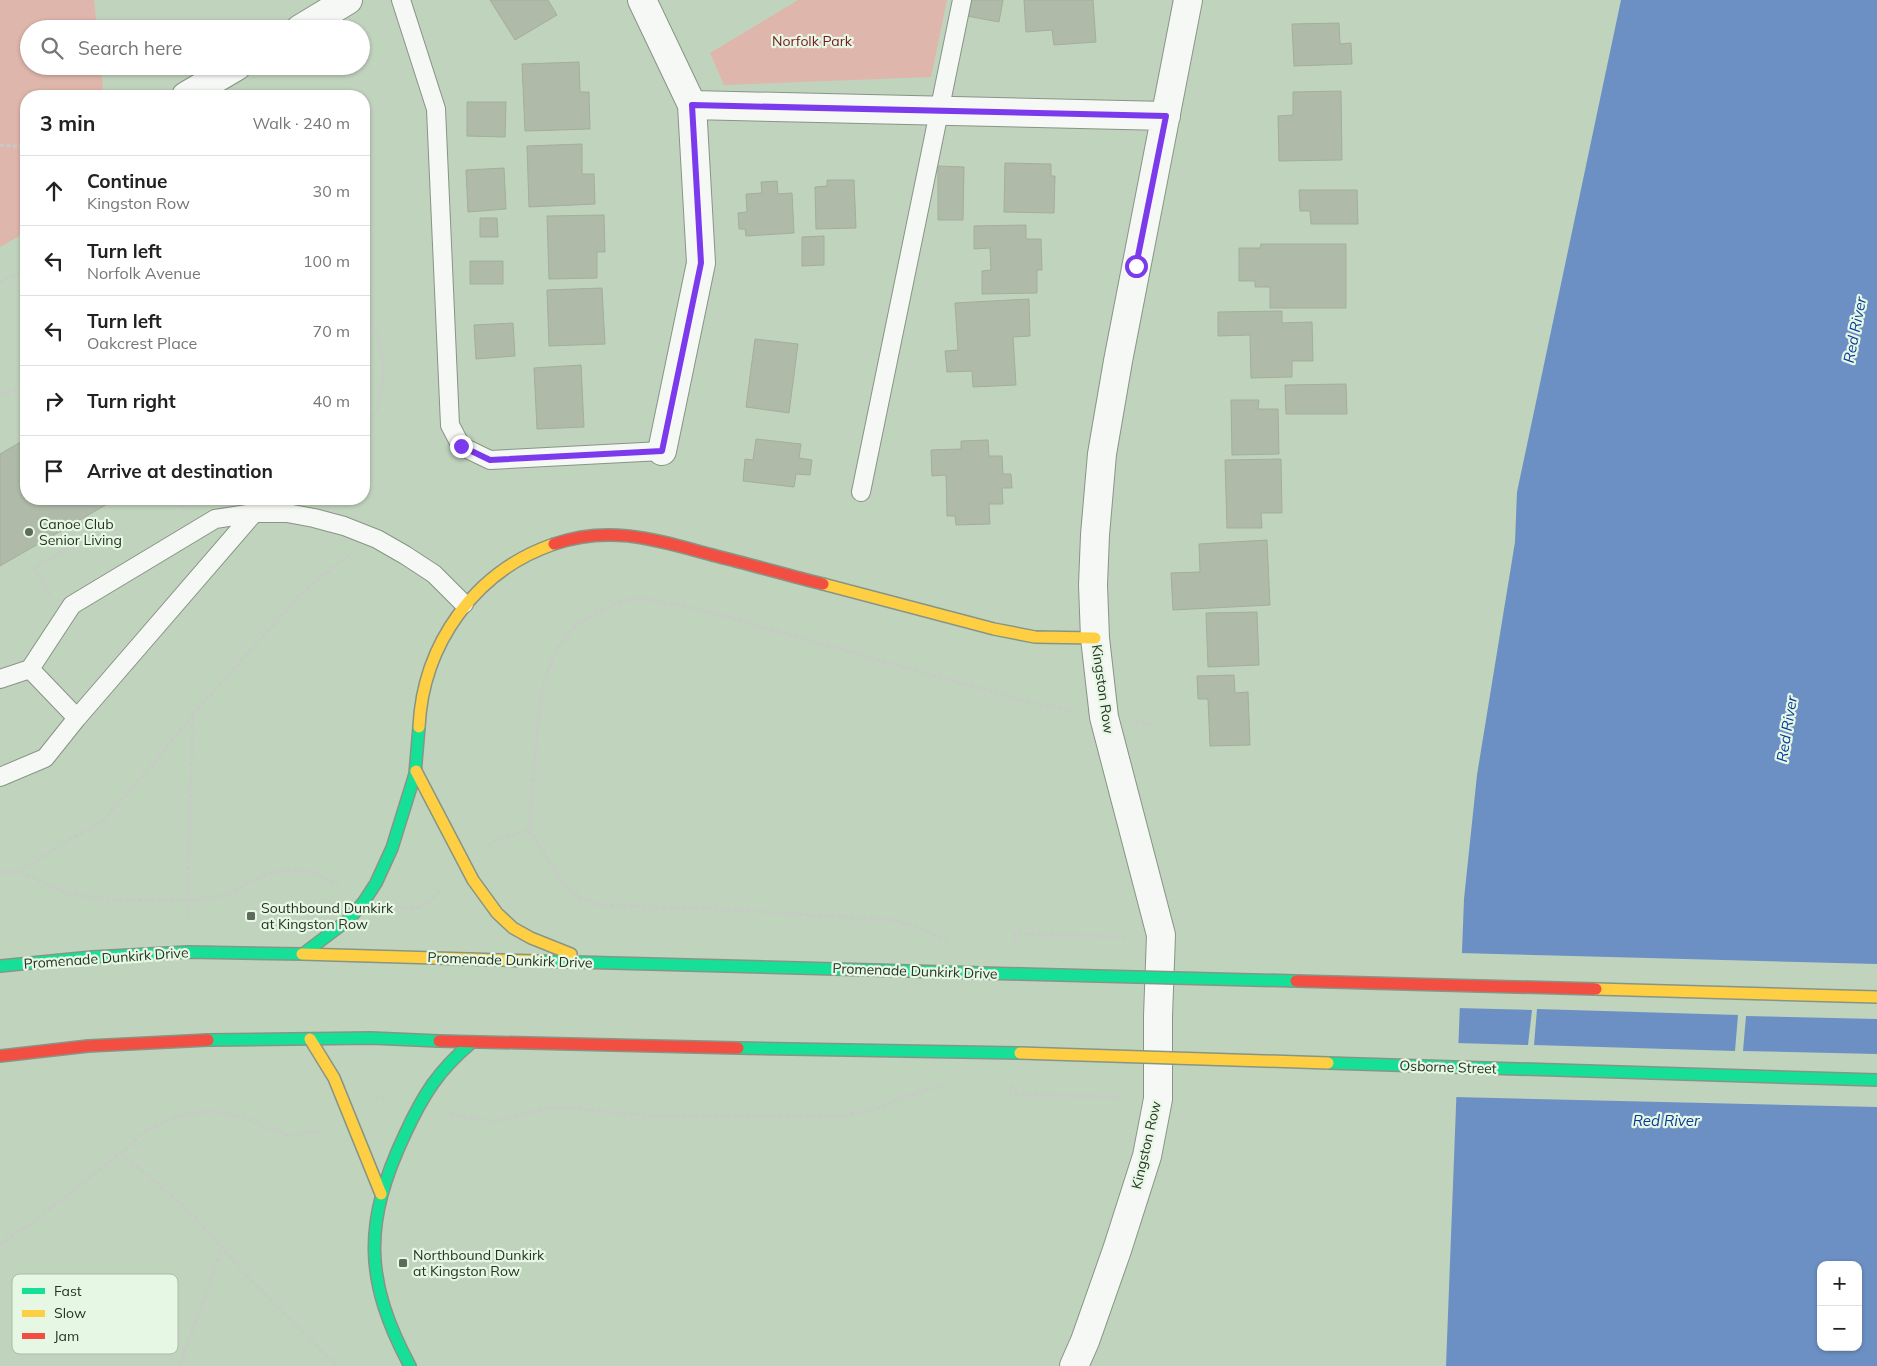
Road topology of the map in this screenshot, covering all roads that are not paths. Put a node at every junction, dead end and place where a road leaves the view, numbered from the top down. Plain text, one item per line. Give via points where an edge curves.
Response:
1 (348, 0) edge
2 (401, 0) edge
3 (642, 0) edge
4 (962, 0) edge
5 (1188, 0) edge
6 (315, 20) edge
7 (222, 75) edge
8 (196, 90) edge
9 (692, 105) junction
10 (939, 111) junction
11 (1166, 116) junction
12 (662, 451) joint
13 (861, 492) dead end
14 (254, 513) junction
15 (464, 604) junction
16 (1095, 638) junction
17 (30, 669) junction
18 (0, 679) edge
19 (77, 718) junction
20 (416, 771) junction
21 (0, 776) edge
22 (303, 954) junction
23 (597, 962) junction
24 (0, 966) edge
25 (1877, 997) edge
26 (310, 1039) junction
27 (471, 1043) junction
28 (0, 1056) edge
29 (1877, 1080) edge
30 (381, 1194) junction
31 (410, 1366) edge
32 (1074, 1366) edge

1 - 6 street
2 - 12 lane via 436,109 450,425 461,446 490,460
3 - 9 street
4 - 10 lane
5 - 11 street, Kingston Row
7 - 8 street
9 - 10 street
9 - 12 street via 701,263
10 - 11 street
10 - 13 lane
11 - 16 street, Kingston Row via 1102,454 1094,565
14 - 15 lane via 287,513 314,518 377,539 434,574
14 - 17 lane via 215,519 72,605
14 - 19 lane
15 - 16 main road via 507,566 537,549 596,535 621,535 644,537 708,553 994,629 1035,637
15 - 20 main road via 442,639 427,677 419,719
16 - 32 street, Kingston Row via 1104,717 1161,935 1158,1099 1147,1156 1117,1250
17 - 18 lane
17 - 19 lane
19 - 21 lane via 45,758
20 - 22 main road via 396,836 370,894 333,934
20 - 23 main road via 464,862 497,913 513,928 552,948
22 - 23 main road, Promenade Dunkirk Drive
22 - 24 main road, Promenade Dunkirk Drive via 188,952
23 - 25 main road, Promenade Dunkirk Drive, bridge
26 - 27 main road via 371,1038
26 - 28 main road via 188,1040 88,1046
26 - 30 main road via 334,1078
27 - 29 main road, Osborne Street, bridge via 1020,1053
27 - 30 main road via 450,1060 429,1086 399,1147
30 - 31 main road via 375,1230 374,1267 390,1330

